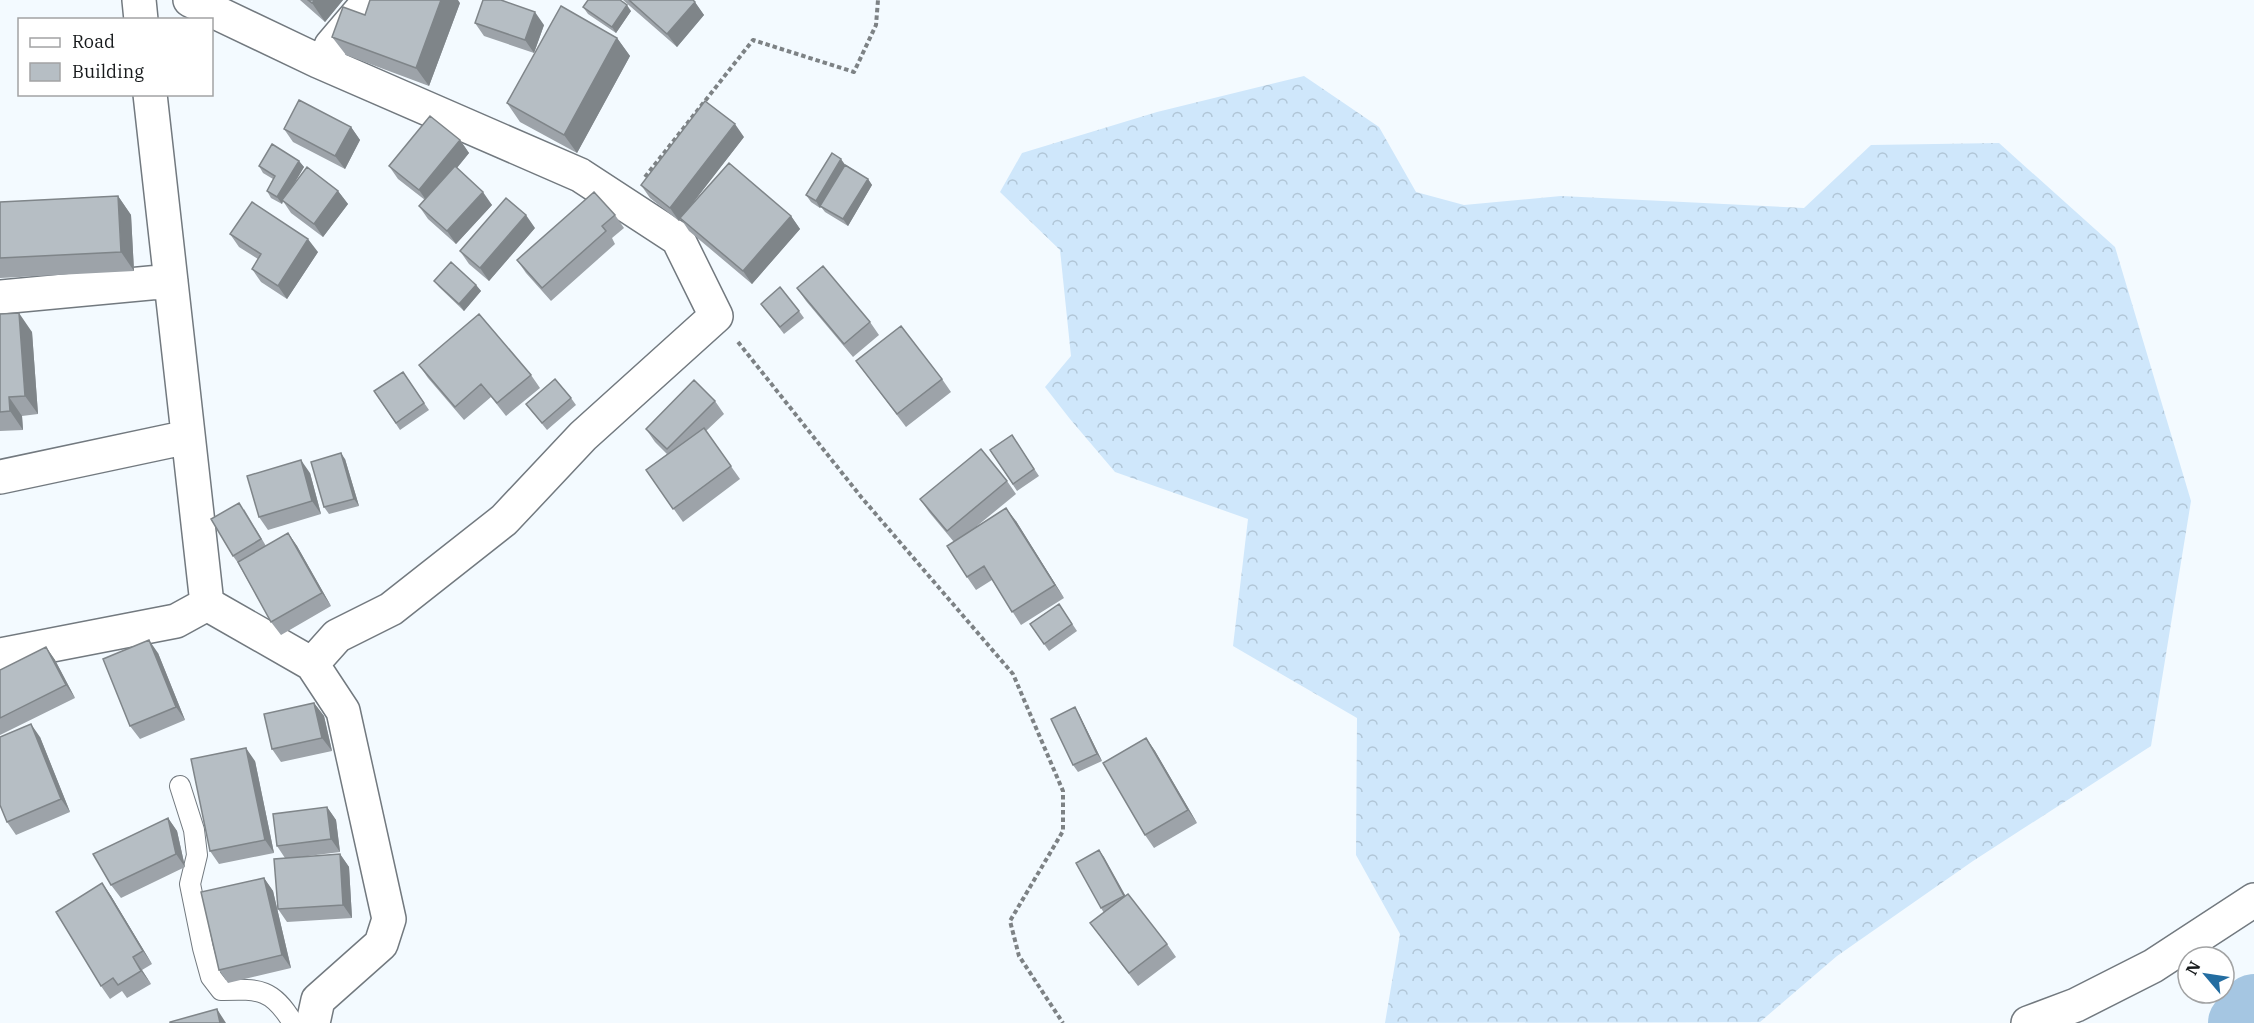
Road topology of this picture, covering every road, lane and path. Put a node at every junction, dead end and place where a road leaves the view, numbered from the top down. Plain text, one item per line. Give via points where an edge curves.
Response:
1 (139, 0) edge
2 (190, 0) edge
3 (370, 0) edge
4 (878, 0) edge
5 (141, 18) edge
6 (318, 61) junction
7 (150, 96) edge
8 (624, 204) junction
9 (171, 281) junction
10 (0, 297) edge
11 (716, 316) junction
12 (188, 437) junction
13 (0, 477) edge
14 (207, 604) junction
15 (0, 655) edge
16 (312, 664) junction
17 (180, 786) dead end
18 (2254, 900) edge
19 (292, 1023) edge
20 (313, 1023) edge
21 (1063, 1023) edge
22 (2028, 1023) edge

1 - 5 street
2 - 6 street
3 - 6 street
4 - 8 path via 876,25 854,72 753,40
6 - 8 street via 580,175
7 - 9 street
8 - 11 street via 678,239
9 - 10 street
9 - 12 street
11 - 16 street via 583,435 504,520 391,609 337,636
11 - 21 path via 862,498 1013,674 1063,791 1063,831 1010,921 1019,956
12 - 13 street
12 - 14 street
14 - 15 street via 176,621
14 - 16 street
16 - 20 street via 343,711 388,919 381,944 318,1000
17 - 19 lane via 194,830 197,855 190,884 211,977 221,990 261,991 281,1004
18 - 22 street via 2153,966 2076,1005

